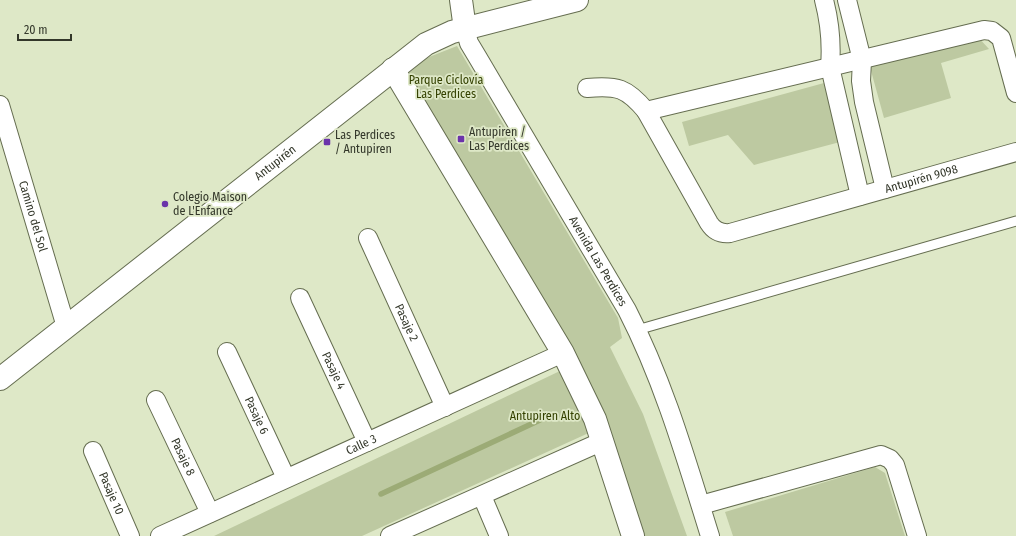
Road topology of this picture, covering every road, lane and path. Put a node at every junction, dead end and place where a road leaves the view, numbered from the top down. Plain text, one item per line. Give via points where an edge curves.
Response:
1 (461, 0) edge
2 (577, 0) edge
3 (824, 0) edge
4 (847, 0) edge
5 (464, 29) junction
6 (862, 60) junction
7 (830, 67) junction
8 (393, 69) junction
9 (587, 88) dead end
10 (1016, 93) edge
11 (0, 105) edge
12 (646, 112) junction
13 (4, 132) edge
14 (1016, 152) edge
15 (885, 189) junction
16 (860, 196) junction
17 (1016, 221) edge
18 (368, 238) dead end
19 (300, 298) dead end
20 (66, 327) junction
21 (637, 330) junction
22 (227, 352) dead end
23 (563, 353) junction
24 (0, 379) edge
25 (156, 400) dead end
26 (445, 407) junction
27 (603, 441) junction
28 (367, 442) junction
29 (92, 451) dead end
30 (286, 478) junction
31 (482, 496) junction
32 (700, 505) junction
33 (210, 513) junction
34 (397, 535) edge
35 (130, 536) edge
36 (160, 536) edge
37 (499, 536) edge
38 (632, 536) edge
39 (710, 536) edge
40 (917, 536) edge

1 - 5 street, Avenida Las Perdices
2 - 5 street, Antupirén
3 - 7 street via 832,46
4 - 6 street, Antupirén 9098
5 - 8 street, Antupirén via 426,44
5 - 21 street, Avenida Las Perdices via 469,43
6 - 7 street
6 - 10 street via 988,30 999,35 1003,42
6 - 15 street, Antupirén 9098 via 864,102
7 - 12 street
7 - 16 street
8 - 20 street, Antupirén
8 - 23 street
9 - 12 street via 608,86 633,95
11 - 13 street, Camino del Sol
12 - 16 street via 709,223 718,232 730,233
13 - 20 street, Camino del Sol
14 - 15 street, Antupirén 9098
15 - 16 street
17 - 21 lane
18 - 26 street, Pasaje 2
19 - 28 street, Pasaje 4
20 - 24 street, Antupirén
21 - 32 street, Avenida Las Perdices via 659,379
22 - 30 street, Pasaje 6
23 - 26 street, Calle 3
23 - 27 street via 584,394
25 - 33 street, Pasaje 8
26 - 28 street, Calle 3
27 - 31 street
27 - 38 street
28 - 30 street, Calle 3
29 - 35 street, Pasaje 10
30 - 33 street, Calle 3
31 - 34 street
31 - 37 street
32 - 39 street, Avenida Las Perdices
32 - 40 street via 881,455 890,458 895,465
33 - 36 street, Calle 3

